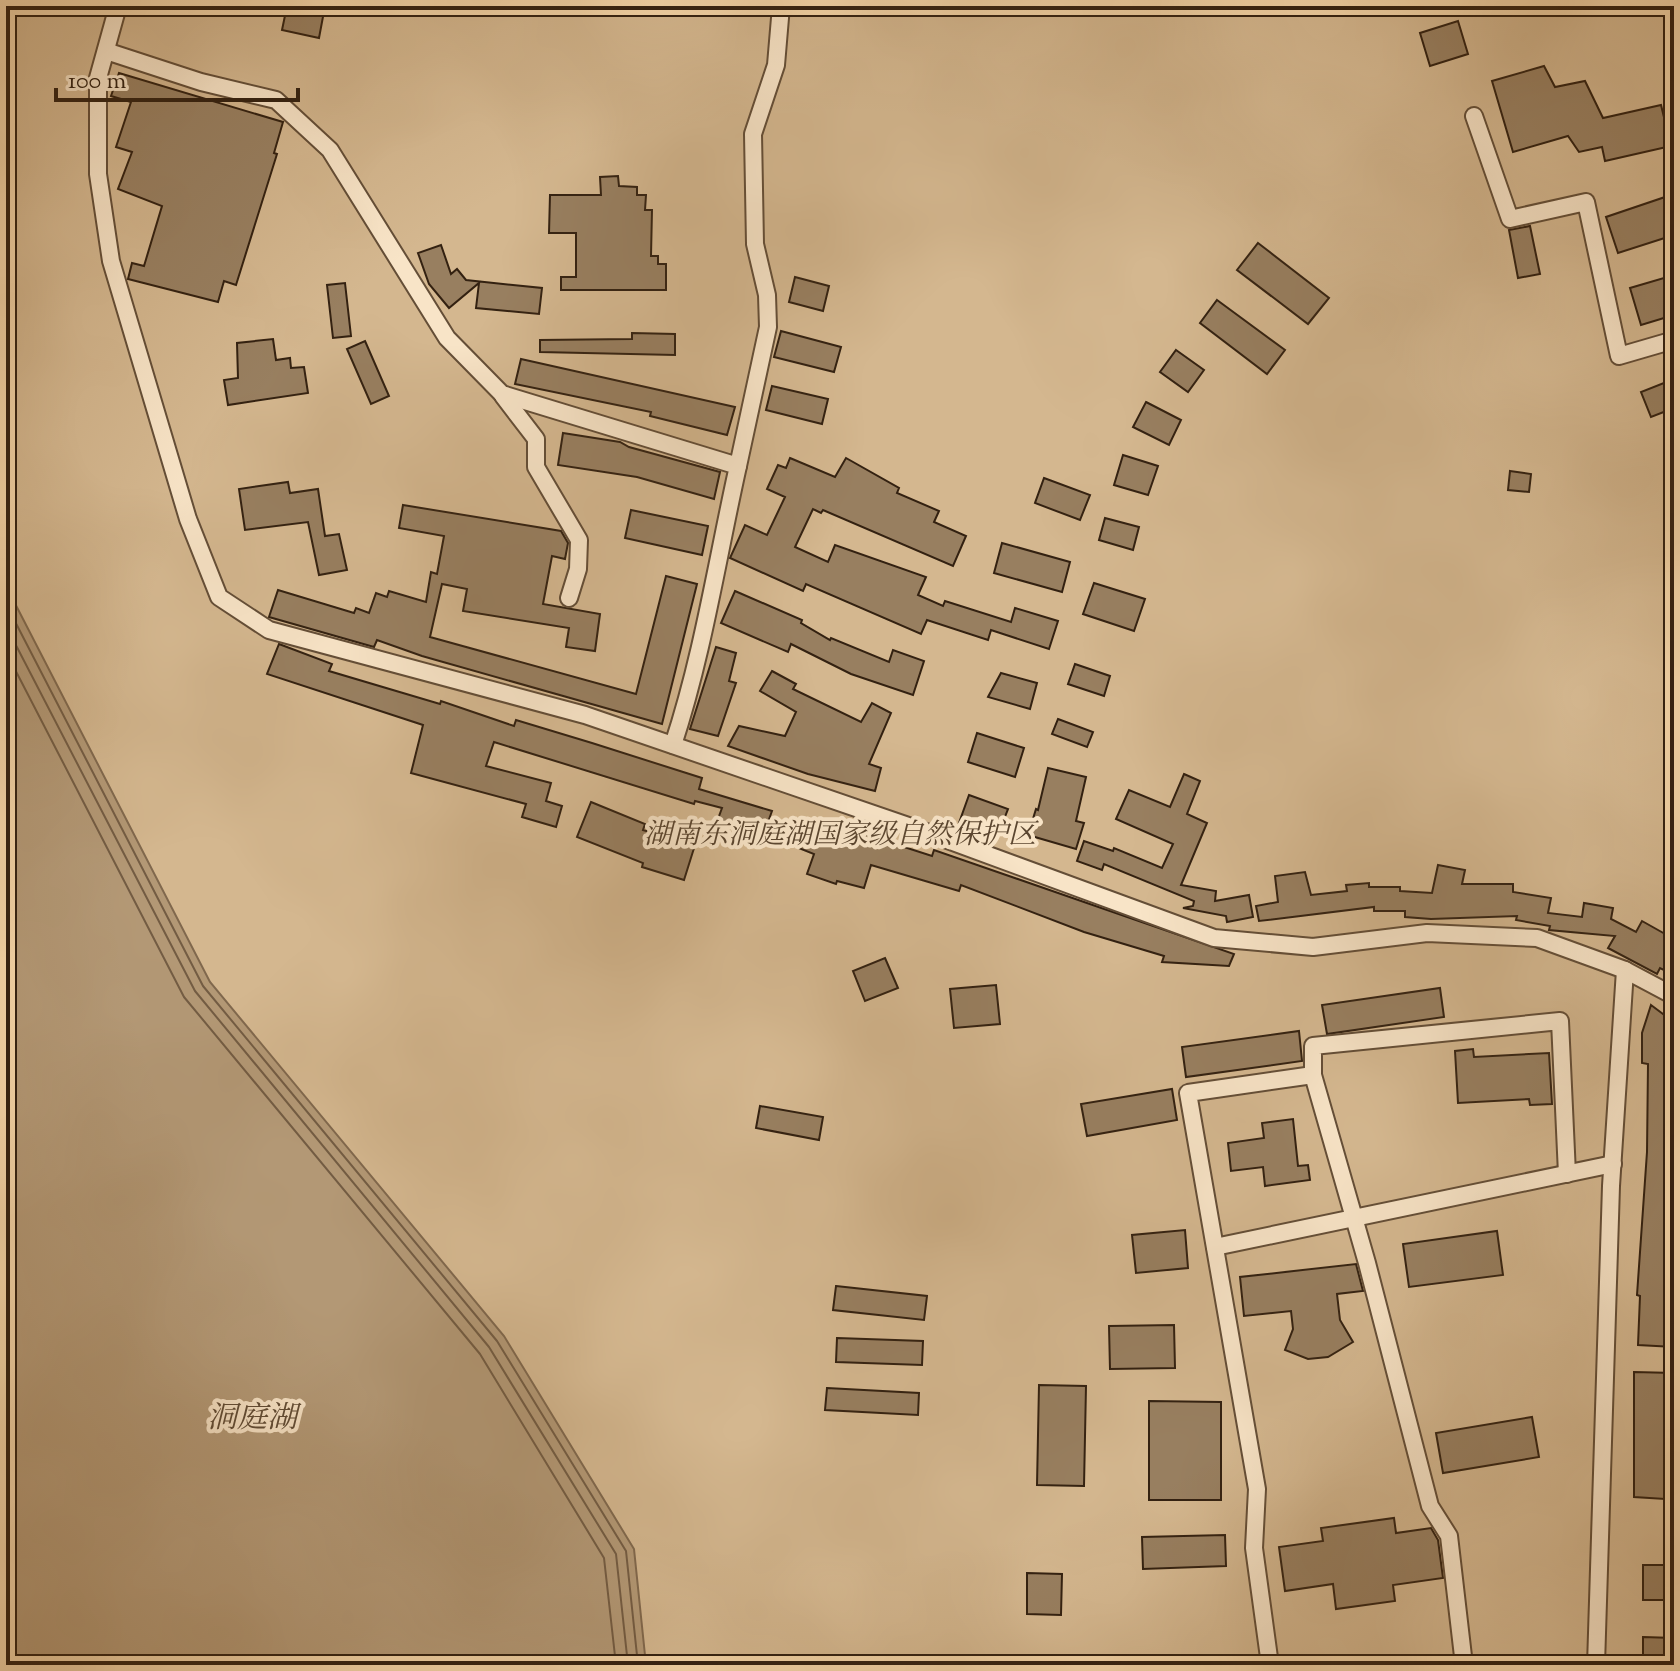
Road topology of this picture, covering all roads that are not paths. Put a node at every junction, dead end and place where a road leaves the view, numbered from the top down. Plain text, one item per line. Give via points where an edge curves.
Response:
1 (118, 6) edge
2 (781, 6) edge
3 (106, 51) junction
4 (1474, 116) dead end
5 (1674, 340) edge
6 (502, 394) junction
7 (738, 466) junction
8 (569, 598) dead end
9 (673, 745) junction
10 (1625, 970) junction
11 (1674, 996) edge
12 (1313, 1075) junction
13 (1613, 1164) junction
14 (1567, 1174) junction
15 (1355, 1218) junction
16 (1215, 1247) junction
17 (1270, 1665) edge
18 (1464, 1665) edge
19 (1596, 1665) edge

1 - 3 street
2 - 7 street via 776,65 753,134 755,244 768,327
3 - 6 street via 276,100 330,150 447,338
3 - 9 street via 98,78 98,174 111,261 188,519 219,597 269,630 585,715
4 - 5 street via 1510,219 1586,202 1619,356
6 - 7 street
6 - 8 street via 536,439 536,467 579,540
7 - 9 street via 703,636
9 - 10 street via 1214,938 1313,947 1427,933 1537,938
10 - 11 street
10 - 13 street
12 - 14 street via 1313,1046 1560,1021
12 - 15 street
12 - 16 street via 1188,1093
13 - 14 street
13 - 19 street
14 - 15 street
15 - 16 street
15 - 18 street via 1430,1506 1449,1536
16 - 17 street via 1257,1489 1254,1548

